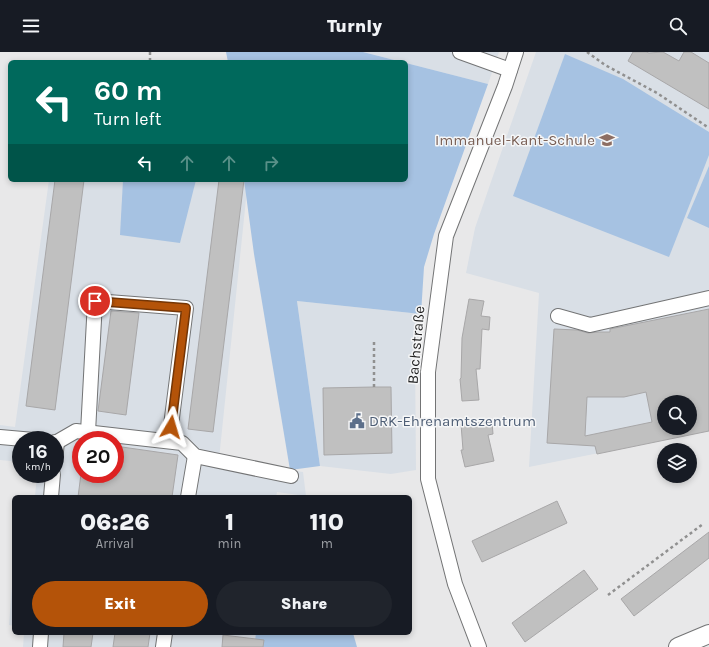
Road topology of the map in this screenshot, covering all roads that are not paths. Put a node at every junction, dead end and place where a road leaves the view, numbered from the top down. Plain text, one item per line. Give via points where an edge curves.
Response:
1 (460, 52) edge
2 (516, 52) edge
3 (510, 70) junction
4 (709, 298) edge
5 (558, 316) dead end
6 (88, 431) edge
7 (124, 436) edge
8 (0, 437) edge
9 (12, 438) edge
10 (169, 441) junction
11 (195, 456) junction
12 (291, 476) dead end
13 (53, 483) edge
14 (51, 495) edge
15 (188, 495) edge
16 (41, 635) edge
17 (165, 635) edge
18 (708, 638) edge
19 (40, 647) edge
20 (163, 647) edge
21 (479, 647) edge
22 (678, 647) edge

1 - 3 street
2 - 3 street, Bachstraße
3 - 21 street, Bachstraße via 446,236 428,372 428,479 455,584
4 - 5 street via 590,325
6 - 10 street via 95,301 186,308
7 - 10 street
8 - 9 street
10 - 11 street via 182,443
11 - 12 street
11 - 15 street
13 - 14 street
16 - 19 street
17 - 20 street
18 - 22 main road

